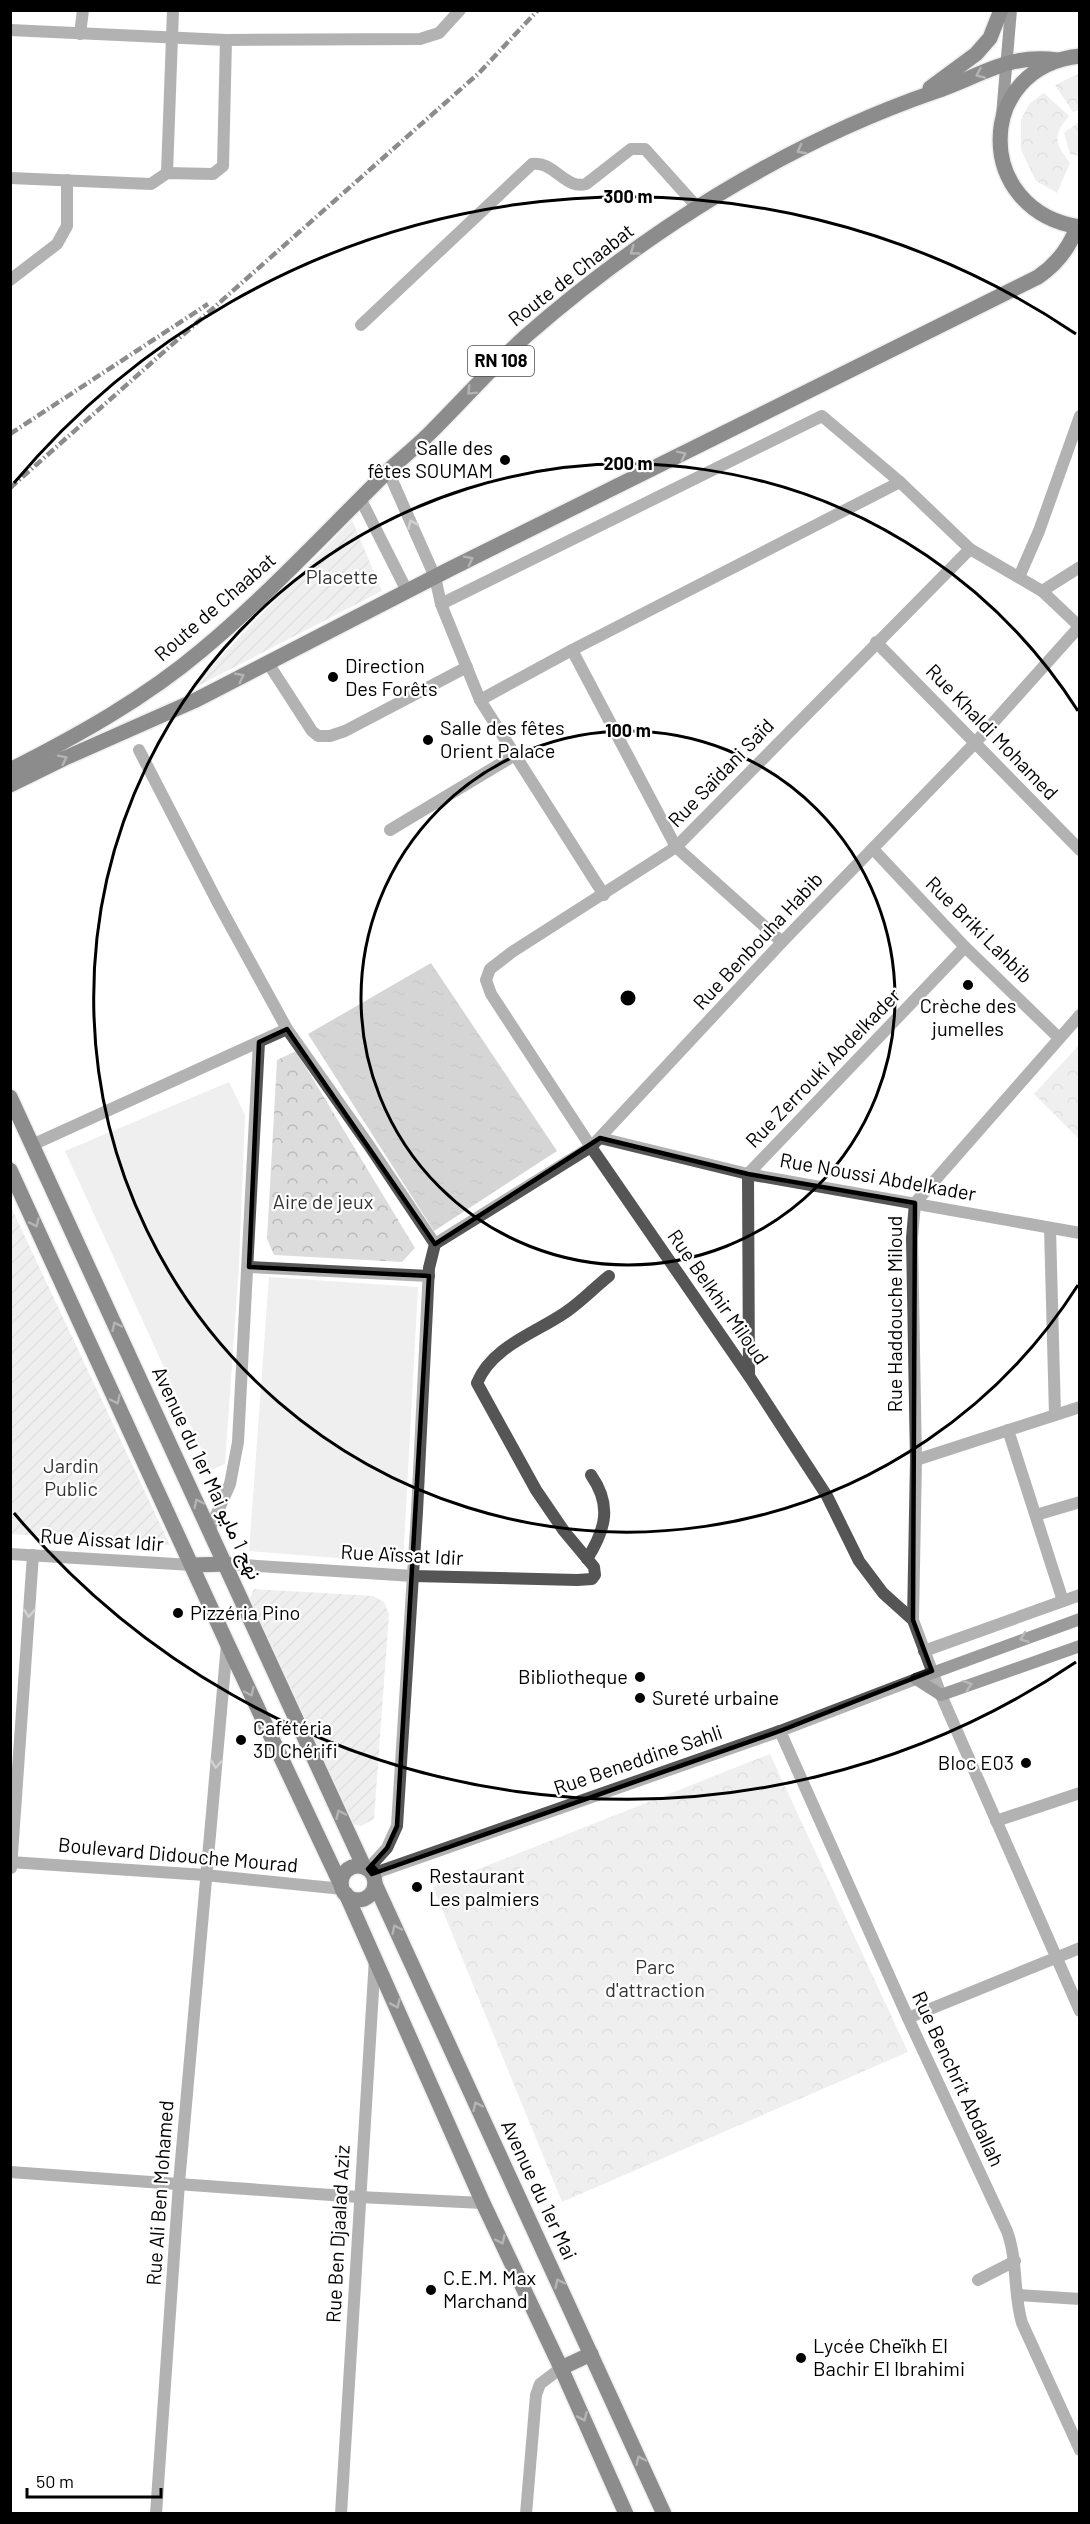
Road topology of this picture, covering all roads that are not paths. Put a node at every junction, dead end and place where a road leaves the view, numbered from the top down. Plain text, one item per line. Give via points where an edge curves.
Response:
1 (83, 10) edge
2 (173, 10) edge
3 (460, 10) edge
4 (1001, 10) edge
5 (1011, 10) edge
6 (10, 30) edge
7 (80, 34) junction
8 (171, 38) junction
9 (226, 40) junction
10 (1079, 55) edge
11 (1057, 60) junction
12 (1005, 63) junction
13 (918, 98) junction
14 (1001, 122) junction
15 (167, 173) junction
16 (10, 178) edge
17 (67, 180) junction
18 (698, 208) junction
19 (1078, 227) edge
20 (10, 280) edge
21 (361, 326) dead end
22 (1080, 416) edge
23 (388, 471) junction
24 (900, 482) junction
25 (361, 500) junction
26 (970, 549) junction
27 (1080, 567) edge
28 (435, 577) junction
29 (1019, 577) junction
30 (406, 591) junction
31 (1042, 591) junction
32 (441, 604) junction
33 (1079, 627) edge
34 (876, 642) junction
35 (572, 650) junction
36 (268, 663) junction
37 (467, 667) junction
38 (480, 700) junction
39 (975, 743) junction
40 (139, 750) dead end
41 (515, 755) junction
42 (10, 770) edge
43 (10, 785) edge
44 (390, 830) dead end
45 (676, 847) junction
46 (873, 849) junction
47 (1080, 850) edge
48 (604, 895) junction
49 (782, 942) junction
50 (965, 947) junction
51 (491, 994) joint
52 (1080, 1015) edge
53 (287, 1029) junction
54 (1059, 1038) junction
55 (259, 1042) junction
56 (10, 1097) edge
57 (596, 1142) junction
58 (32, 1144) junction
59 (10, 1170) edge
60 (748, 1174) junction
61 (915, 1203) junction
62 (1050, 1228) junction
63 (1080, 1233) edge
64 (435, 1244) junction
65 (249, 1267) junction
66 (429, 1276) junction
67 (609, 1276) dead end
68 (749, 1376) junction
69 (1080, 1407) edge
70 (1054, 1415) junction
71 (1008, 1430) junction
72 (916, 1460) junction
73 (591, 1475) dead end
74 (1080, 1502) edge
75 (1036, 1515) junction
76 (210, 1529) junction
77 (10, 1554) edge
78 (33, 1555) junction
79 (587, 1559) junction
80 (226, 1564) junction
81 (192, 1565) junction
82 (413, 1576) junction
83 (1080, 1595) edge
84 (1063, 1601) junction
85 (1080, 1619) edge
86 (913, 1620) junction
87 (228, 1643) junction
88 (1080, 1646) edge
89 (924, 1651) junction
90 (932, 1671) junction
91 (916, 1679) junction
92 (941, 1695) junction
93 (780, 1731) junction
94 (1080, 1793) edge
95 (996, 1821) junction
96 (11, 1862) edge
97 (10, 1869) edge
98 (370, 1873) junction
99 (205, 1875) junction
100 (343, 1889) junction
101 (1080, 1948) edge
102 (375, 1957) junction
103 (1054, 1958) junction
104 (1080, 2011) edge
105 (908, 2018) junction
106 (10, 2172) edge
107 (179, 2183) junction
108 (359, 2197) junction
109 (483, 2203) junction
110 (1015, 2261) junction
111 (978, 2280) dead end
112 (1018, 2295) junction
113 (1080, 2299) edge
114 (591, 2354) junction
115 (561, 2368) junction
116 (1080, 2450) edge
117 (156, 2514) edge
118 (341, 2514) edge
119 (526, 2514) edge
120 (626, 2514) edge
121 (664, 2514) edge

1 - 7 street
2 - 8 street
3 - 9 street via 439,33 420,39
4 - 13 main road via 990,38 976,54
5 - 12 street
6 - 7 street
7 - 8 street
8 - 9 street
8 - 15 street
9 - 15 street via 223,166 213,174
10 - 11 main road
11 - 12 main road, Route de Chaabat / RN 108 via 1022,58
11 - 14 main road via 1021,84
12 -> 13 main road, Route de Chaabat / RN 108
12 - 14 street
13 -> 18 main road, Route de Chaabat / RN 108 via 833,133
14 - 19 main road via 999,146 1004,170 1015,192 1032,209 1054,221
15 - 17 street via 152,184
16 - 17 street
17 - 20 street via 67,226 57,244
18 - 21 street via 645,149 631,149 579,186 544,165 532,164
18 -> 23 main road, Route de Chaabat / RN 108 via 593,281 524,338
28 -> 19 main road via 1038,277 1059,261
22 - 29 street
23 - 25 main road, Route de Chaabat / RN 108
28 -> 23 street
24 - 26 street
24 - 32 street via 822,416
24 - 35 street
25 - 30 street
25 - 42 main road, Route de Chaabat / RN 108 via 200,652 151,689 58,746
26 - 29 street
26 - 34 street, Rue Saïdani Saïd
27 - 31 street
28 - 30 main road
28 - 32 street
29 - 31 street
30 - 36 main road
31 - 33 street
32 - 37 street
33 - 39 street, Rue Benbouha Habib
34 - 39 street, Rue Khaldi Mohamed
34 - 45 street, Rue Saïdani Saïd
35 - 38 street
35 - 45 street
36 - 37 street via 318,736 345,731
43 -> 36 main road
37 - 38 street
38 - 41 street
39 - 46 street, Rue Benbouha Habib
39 - 47 street, Rue Khaldi Mohamed
40 - 53 street
41 - 44 street
41 - 48 street
45 - 48 street, Rue Saïdani Saïd
45 - 49 street
46 - 49 street, Rue Benbouha Habib
46 - 50 street, Rue Briki Lahbib
48 - 51 street, Rue Saïdani Saïd via 490,969 486,980
49 - 57 street, Rue Benbouha Habib
50 - 54 street, Rue Briki Lahbib
50 - 60 street, Rue Zerrouki Abdelkader
51 - 57 street, Rue Belkhir Miloud
52 - 54 street, Rue Haddouche Miloud
53 - 55 street
53 - 64 street
54 - 61 street, Rue Haddouche Miloud
55 - 58 street
55 - 65 street
56 - 58 main road, Avenue du 1er Mai نهج 1 مايو
57 - 60 street, Rue Noussi Abdelkader
57 - 64 street, Rue Benbouha Habib
57 - 68 street, Rue Belkhir Miloud
76 -> 58 main road, Avenue du 1er Mai نهج 1 مايو
59 -> 81 main road
60 - 61 street, Rue Noussi Abdelkader
60 - 68 street, Rue Zerrouki Abdelkader
61 - 62 street, Rue Noussi Abdelkader
61 - 72 street, Rue Haddouche Miloud via 912,1238
62 - 63 street, Rue Noussi Abdelkader
62 - 70 street
64 - 66 street
65 - 66 street
65 - 76 street via 238,1442 230,1484
66 - 82 street
67 - 79 street via 567,1311 505,1349 483,1368 477,1383 536,1490
68 - 86 street, Rue Belkhir Miloud via 827,1496 859,1561 883,1593
69 - 70 street
70 - 71 street
71 - 72 street
71 - 75 street
72 - 86 street, Rue Haddouche Miloud
73 - 79 street via 601,1489 604,1520 600,1538
74 - 75 street
75 - 84 street
76 - 80 main road, Avenue du 1er Mai نهج 1 مايو
77 - 78 street, Rue Aissat Idir
78 - 81 street, Rue Aissat Idir
78 -> 96 street
79 - 82 street, Rue Aïssat Idir via 595,1575 577,1581
80 - 81 main road
80 - 82 street, Rue Aïssat Idir
98 -> 80 main road, Avenue du 1er Mai نهج 1 مايو
81 - 87 main road
82 - 98 street via 397,1826
83 - 84 street
84 - 89 street
85 -> 90 street
86 - 89 street, Rue Haddouche Miloud
87 -> 99 street
87 -> 100 main road
92 -> 88 street
89 - 90 street, Rue Haddouche Miloud
90 - 91 street
90 - 92 street, Rue Haddouche Miloud
91 - 92 street
91 - 93 street, Rue Beneddine Sahli
92 - 95 street, Rue Haddouche Miloud
93 - 98 street, Rue Beneddine Sahli
93 - 105 street, Rue Benchrit Abdallah
94 - 95 street
95 - 103 street, Rue Haddouche Miloud
96 - 97 street
96 - 99 street, Boulevard Didouche Mourad
98 - 100 main road via 350,1868 343,1875
98 - 100 main road via 371,1894 366,1898 355,1899
114 -> 98 main road, Avenue du 1er Mai
99 - 100 street, Boulevard Didouche Mourad
99 - 107 street, Rue Ali Ben Mohamed
100 - 102 main road
101 - 103 street
102 - 108 street, Rue Ben Djaalad Aziz
102 -> 109 main road
103 - 104 street, Rue Haddouche Miloud
103 - 105 street
105 - 110 street, Rue Benchrit Abdallah via 1007,2231
106 - 107 street
107 - 108 street
107 - 117 street, Rue Ali Ben Mohamed
108 - 109 street
108 - 118 street, Rue Ben Djaalad Aziz
109 -> 115 main road
110 - 111 street
110 - 112 street, Rue Benchrit Abdallah
112 - 113 street
112 - 116 street, Rue Benchrit Abdallah via 1018,2310 1033,2349
114 - 115 main road
121 -> 114 main road, Avenue du 1er Mai
115 - 119 street via 540,2384 536,2395
115 -> 120 main road

